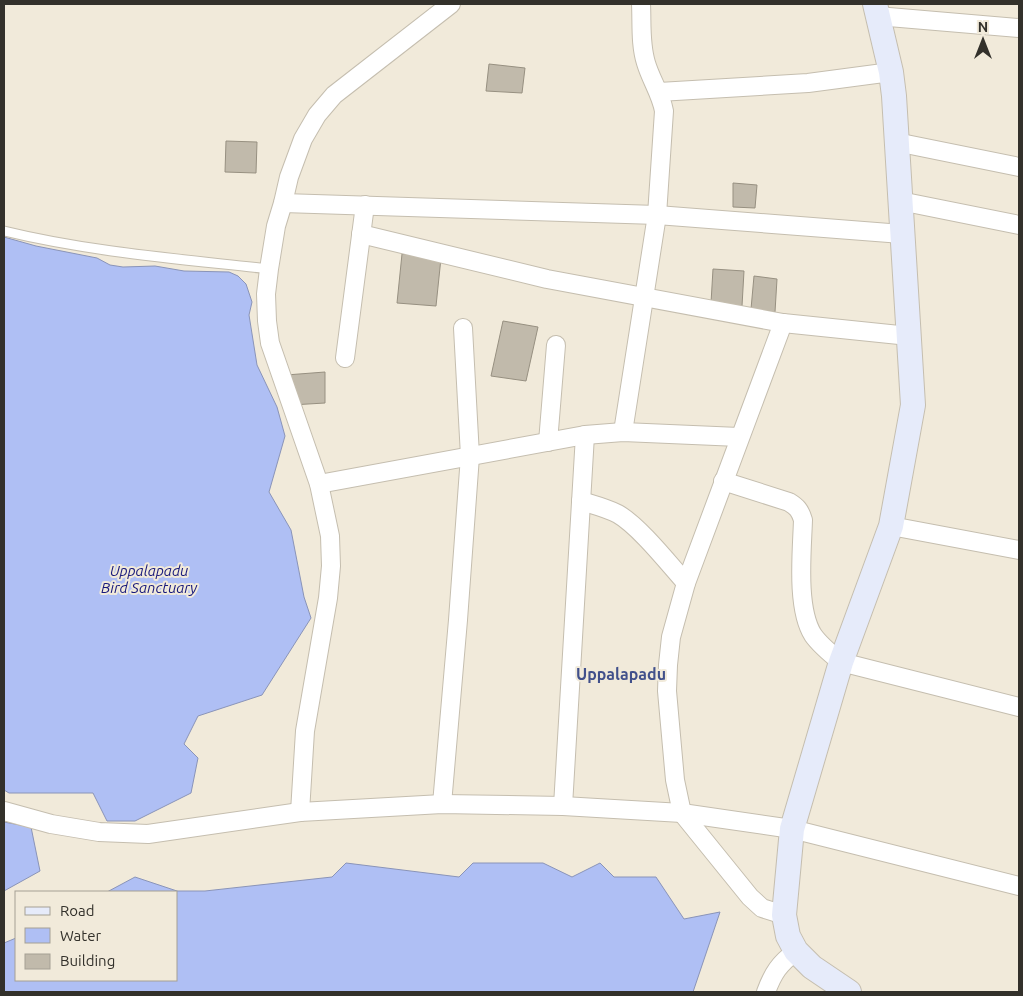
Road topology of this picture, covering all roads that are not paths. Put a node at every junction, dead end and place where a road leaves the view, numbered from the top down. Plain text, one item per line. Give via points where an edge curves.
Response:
1 (451, 4) edge
2 (640, 4) edge
3 (876, 10) edge
4 (1019, 28) edge
5 (891, 72) junction
6 (659, 92) junction
7 (896, 142) junction
8 (1019, 167) edge
9 (900, 201) junction
10 (282, 202) junction
11 (364, 205) junction
12 (657, 215) junction
13 (1019, 225) edge
14 (4, 231) edge
15 (361, 234) junction
16 (902, 234) junction
17 (269, 269) junction
18 (644, 297) junction
19 (783, 323) junction
20 (463, 328) dead end
21 (909, 336) junction
22 (556, 344) dead end
23 (344, 358) dead end
24 (623, 432) junction
25 (585, 435) junction
26 (739, 437) junction
27 (548, 442) junction
28 (470, 456) junction
29 (723, 481) junction
30 (319, 484) junction
31 (581, 501) junction
32 (891, 526) junction
33 (1019, 550) edge
34 (686, 583) junction
35 (841, 662) junction
36 (1019, 707) edge
37 (442, 804) junction
38 (563, 806) junction
39 (4, 811) edge
40 (300, 812) junction
41 (682, 814) junction
42 (792, 829) junction
43 (1019, 886) edge
44 (784, 915) junction
45 (796, 951) junction
46 (766, 992) edge
47 (849, 992) edge

1 - 10 street via 334,95 303,139
2 - 6 street via 646,61
3 - 4 street
3 - 5 main road
5 - 6 street via 808,83
5 - 7 main road
6 - 12 street via 664,112
7 - 8 street
7 - 9 main road
9 - 13 street
9 - 16 main road
10 - 11 street
10 - 17 street
11 - 12 street
11 - 15 street
12 - 16 street
12 - 18 street
14 - 17 lane via 116,252
15 - 18 street via 547,279
15 - 23 street
16 - 21 main road
17 - 30 street via 266,294 270,343
18 - 19 street
18 - 24 street
19 - 21 street
19 - 26 street
20 - 28 street
21 - 32 main road via 913,405
22 - 27 street
24 - 25 street
24 - 26 street
25 - 27 street
25 - 31 street
26 - 29 street
27 - 28 street
28 - 30 street
28 - 37 street
29 - 34 street
29 - 35 street via 788,502 801,512 802,596 806,615 812,634
30 - 40 street via 330,536 331,566 305,731
31 - 34 street via 607,509 632,524
31 - 38 street
32 - 33 street
32 - 35 main road
34 - 41 street via 671,638 667,691 675,780
35 - 36 street
35 - 42 main road
37 - 38 street
37 - 40 street
38 - 41 street
39 - 40 street via 90,831 148,834
41 - 42 street
41 - 44 street via 750,897 762,908
42 - 43 street
42 - 44 main road
44 - 45 main road via 788,936
45 - 46 street via 776,969
45 - 47 main road via 812,967

